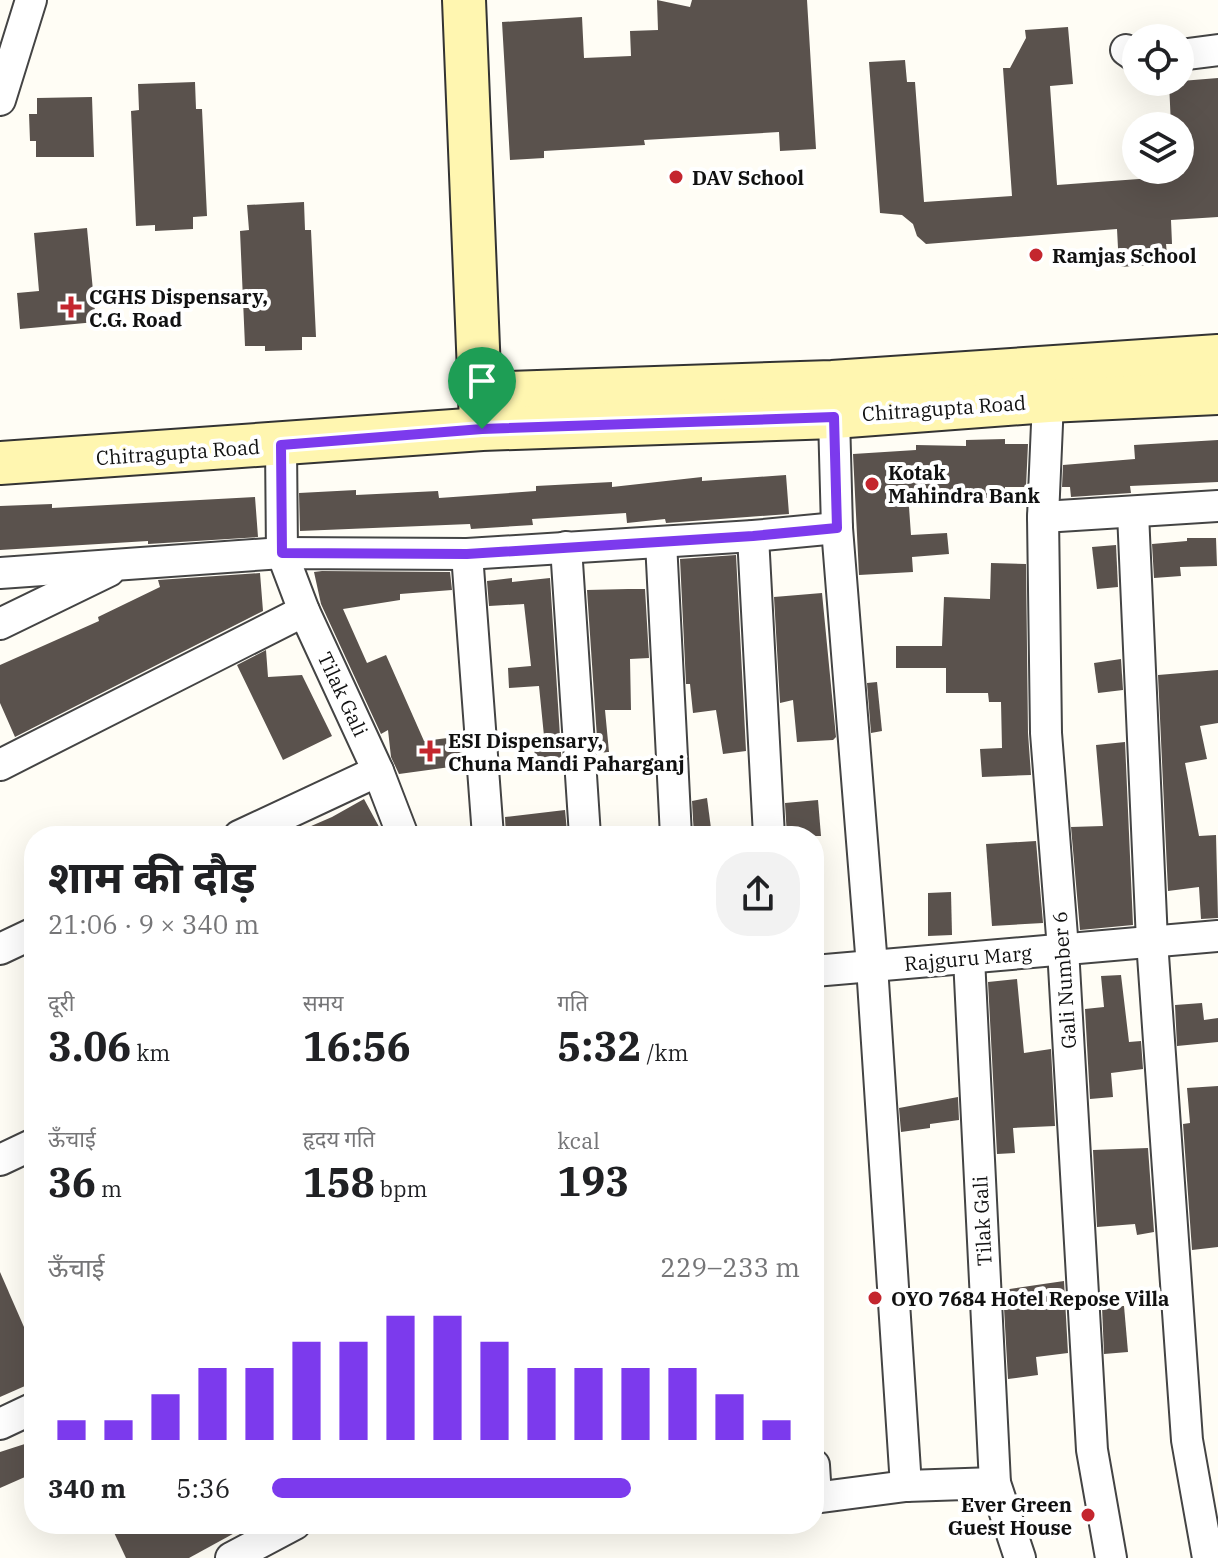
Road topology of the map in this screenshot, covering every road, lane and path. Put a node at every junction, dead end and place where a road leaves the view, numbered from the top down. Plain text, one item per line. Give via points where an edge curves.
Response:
1 (31, 0) edge
2 (464, 0) edge
3 (1218, 50) edge
4 (1194, 53) edge
5 (0, 100) edge
6 (1218, 356) edge
7 (1218, 393) edge
8 (1048, 401) junction
9 (481, 411) junction
10 (834, 417) junction
11 (281, 445) junction
12 (0, 463) edge
13 (1218, 506) edge
14 (1133, 513) junction
15 (1043, 517) junction
16 (837, 528) junction
17 (753, 536) junction
18 (661, 542) junction
19 (566, 547) junction
20 (282, 553) junction
21 (467, 554) junction
22 (121, 565) junction
23 (0, 573) edge
24 (304, 611) junction
25 (0, 624) edge
26 (0, 765) edge
27 (378, 771) junction
28 (260, 826) edge
29 (399, 826) edge
30 (487, 826) edge
31 (584, 826) edge
32 (675, 826) edge
33 (768, 826) edge
34 (1218, 936) edge
35 (24, 938) edge
36 (1152, 941) junction
37 (0, 949) edge
38 (1063, 949) junction
39 (969, 958) junction
40 (872, 966) junction
41 (824, 970) edge
42 (24, 1149) edge
43 (0, 1160) edge
44 (24, 1413) edge
45 (0, 1424) edge
46 (995, 1483) junction
47 (906, 1486) junction
48 (824, 1497) edge
49 (276, 1534) edge
50 (231, 1558) edge
51 (1020, 1558) edge
52 (1111, 1558) edge
53 (1208, 1558) edge

1 - 5 street
2 - 9 street
3 - 4 street
6 - 9 street, Chitragupta Road
7 - 8 street, Chitragupta Road
8 - 10 street, Chitragupta Road
8 - 15 street, Gali Number 6
9 - 10 street, Chitragupta Road
9 - 11 street, Chitragupta Road
10 - 16 street
11 - 12 street, Chitragupta Road
11 - 20 street
13 - 14 street
14 - 15 street
14 - 36 street
15 - 38 street, Gali Number 6 via 1046,733
16 - 17 street
16 - 40 street
17 - 18 street
17 - 33 street
18 - 19 street
18 - 32 street
19 - 21 street
19 - 31 street
20 - 21 street
20 - 22 street
20 - 24 street, Tilak Gali
21 - 30 street
22 - 23 street
22 - 25 street
24 - 26 street
24 - 27 street, Tilak Gali
27 - 28 street
27 - 29 street, Tilak Gali
34 - 36 street, Rajguru Marg
35 - 37 street
36 - 38 street, Rajguru Marg
36 - 53 street via 1187,1440
38 - 39 street, Rajguru Marg
38 - 52 street, Gali Number 6 via 1092,1450
39 - 40 street, Rajguru Marg
39 - 46 street, Tilak Gali
40 - 41 street, Rajguru Marg
40 - 47 street
42 - 43 street
44 - 45 street
46 - 47 street
46 - 51 street, Tilak Gali
47 - 48 street
49 - 50 street

